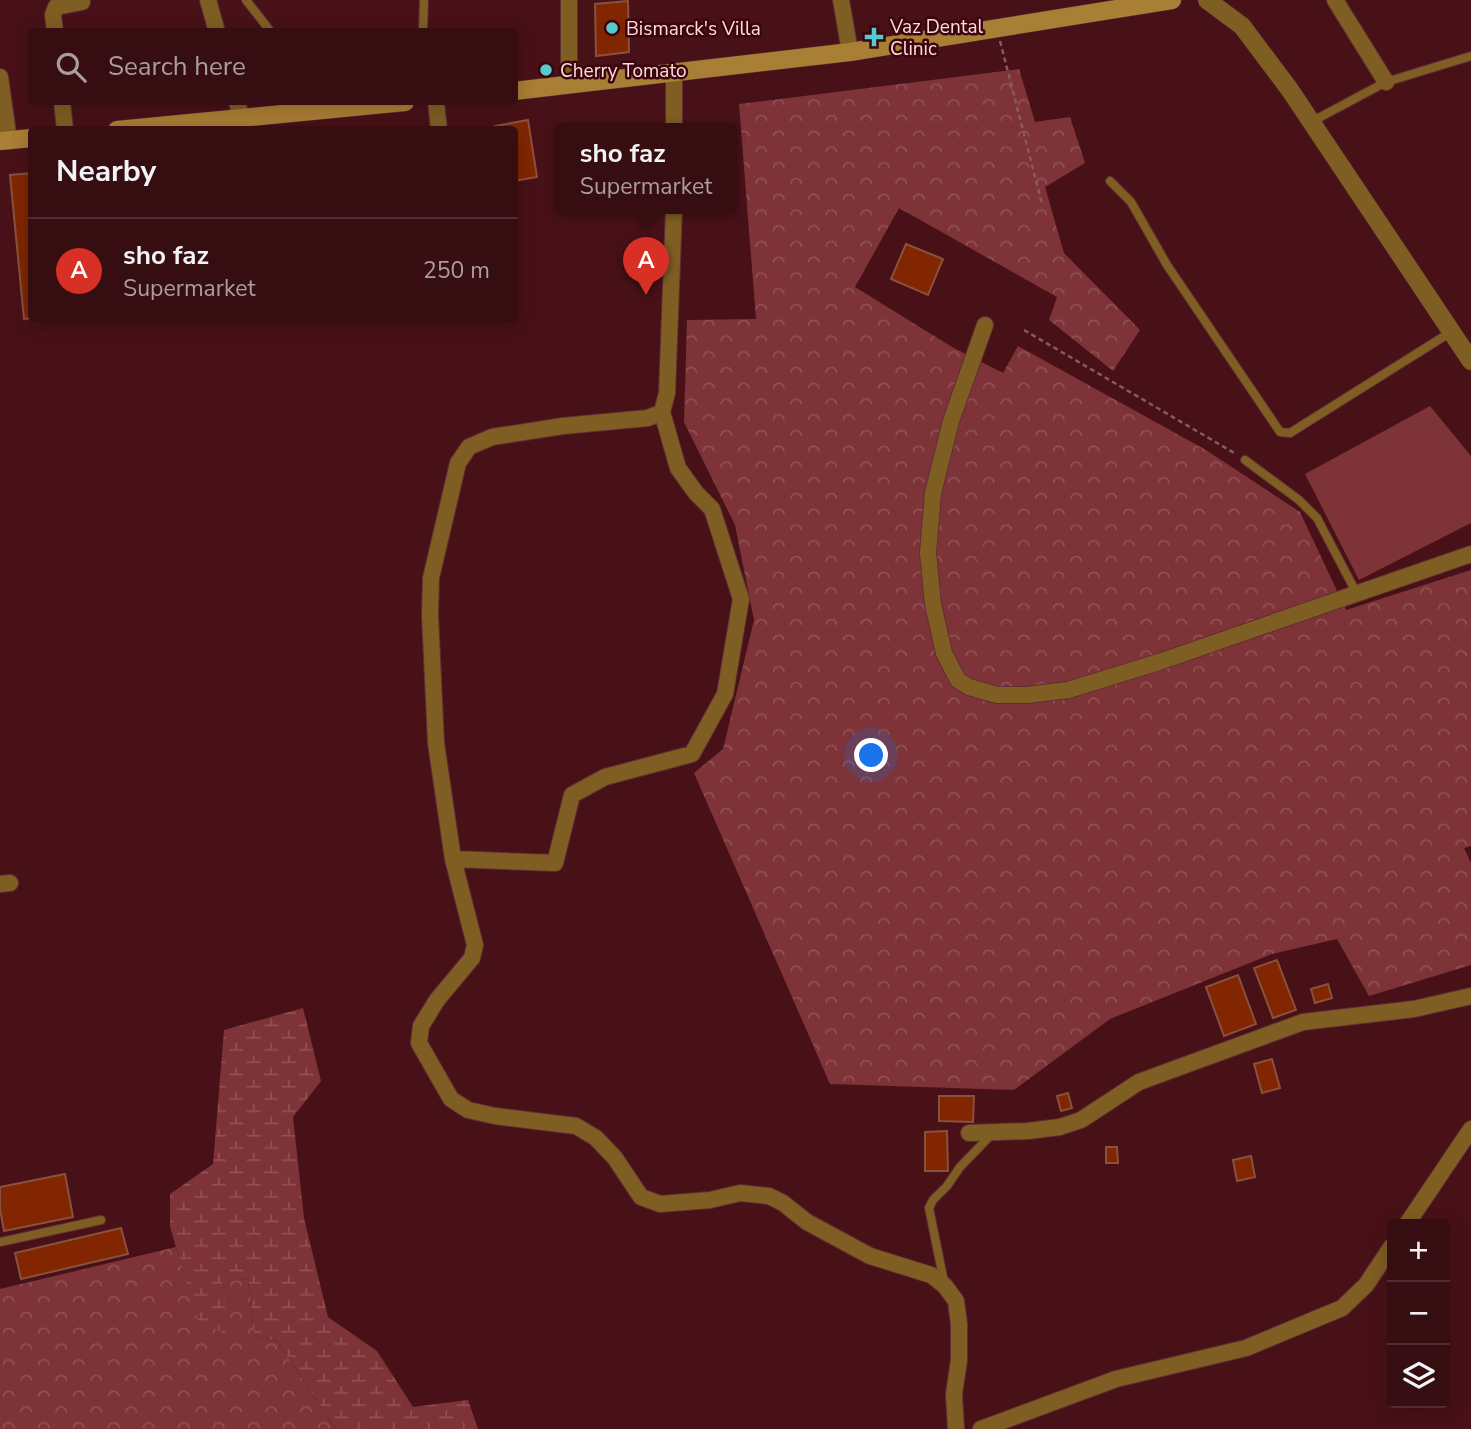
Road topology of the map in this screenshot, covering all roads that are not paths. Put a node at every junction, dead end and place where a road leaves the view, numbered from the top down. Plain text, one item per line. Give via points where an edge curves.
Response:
1 (208, 0) edge
2 (246, 0) edge
3 (424, 0) edge
4 (569, 0) edge
5 (841, 0) edge
6 (1172, 0) edge
7 (1207, 0) edge
8 (1335, 0) edge
9 (82, 2) edge
10 (55, 28) edge
11 (216, 28) edge
12 (268, 28) edge
13 (423, 28) edge
14 (850, 52) junction
15 (1471, 56) edge
16 (674, 72) junction
17 (0, 77) edge
18 (1386, 82) junction
19 (569, 85) junction
20 (518, 91) edge
21 (62, 105) edge
22 (334, 105) edge
23 (436, 105) edge
24 (239, 109) edge
25 (1311, 122) junction
26 (674, 123) edge
27 (65, 126) edge
28 (140, 126) edge
29 (439, 126) edge
30 (28, 138) edge
31 (4, 141) edge
32 (1110, 181) dead end
33 (674, 214) edge
34 (985, 325) dead end
35 (1451, 332) junction
36 (1471, 361) edge
37 (662, 412) junction
38 (1245, 460) road end
39 (1471, 554) edge
40 (1357, 594) junction
41 (453, 859) junction
42 (1471, 996) edge
43 (1471, 1129) edge
44 (969, 1133) dead end
45 (993, 1133) junction
46 (1410, 1219) edge
47 (101, 1220) dead end
48 (0, 1242) edge
49 (1387, 1254) edge
50 (945, 1286) junction
51 (956, 1429) edge
52 (981, 1429) edge

1 - 11 street
2 - 12 lane
3 - 13 lane
4 - 19 street
5 - 14 street
6 - 14 main road
7 - 25 street via 1242,26
8 - 18 street
9 - 10 street via 56,6
14 - 16 main road
15 - 18 lane
16 - 19 main road
16 - 26 street
17 - 31 street
18 - 25 lane
19 - 20 main road
21 - 27 street
22 - 24 main road
23 - 29 street
24 - 28 main road
25 - 35 street
30 - 31 main road
32 - 35 lane via 1131,202 1167,265 1280,432 1290,433
33 - 37 street via 667,393
34 - 40 street via 951,421 933,493 928,553 944,653 958,680 997,695 1068,690
35 - 36 street
37 - 41 street via 648,418 492,437 469,447 458,463 431,578 436,743
37 - 41 street via 678,468 712,509 741,599 725,694 692,754 605,777 572,795 555,863
38 - 40 lane via 1318,518
39 - 40 street
41 - 50 street via 475,944 472,958 421,1026 419,1043 452,1100 468,1110 495,1116 576,1126 615,1158 641,1197 660,1204 740,1193 769,1196 870,1256 931,1275
42 - 45 street via 1414,1009 1303,1022 1139,1082 1071,1124
43 - 46 street
44 - 45 street
45 - 50 lane via 929,1208
47 - 48 lane
49 - 52 street via 1366,1285 1342,1308 1246,1348 1116,1379
50 - 51 street via 956,1301 959,1324

